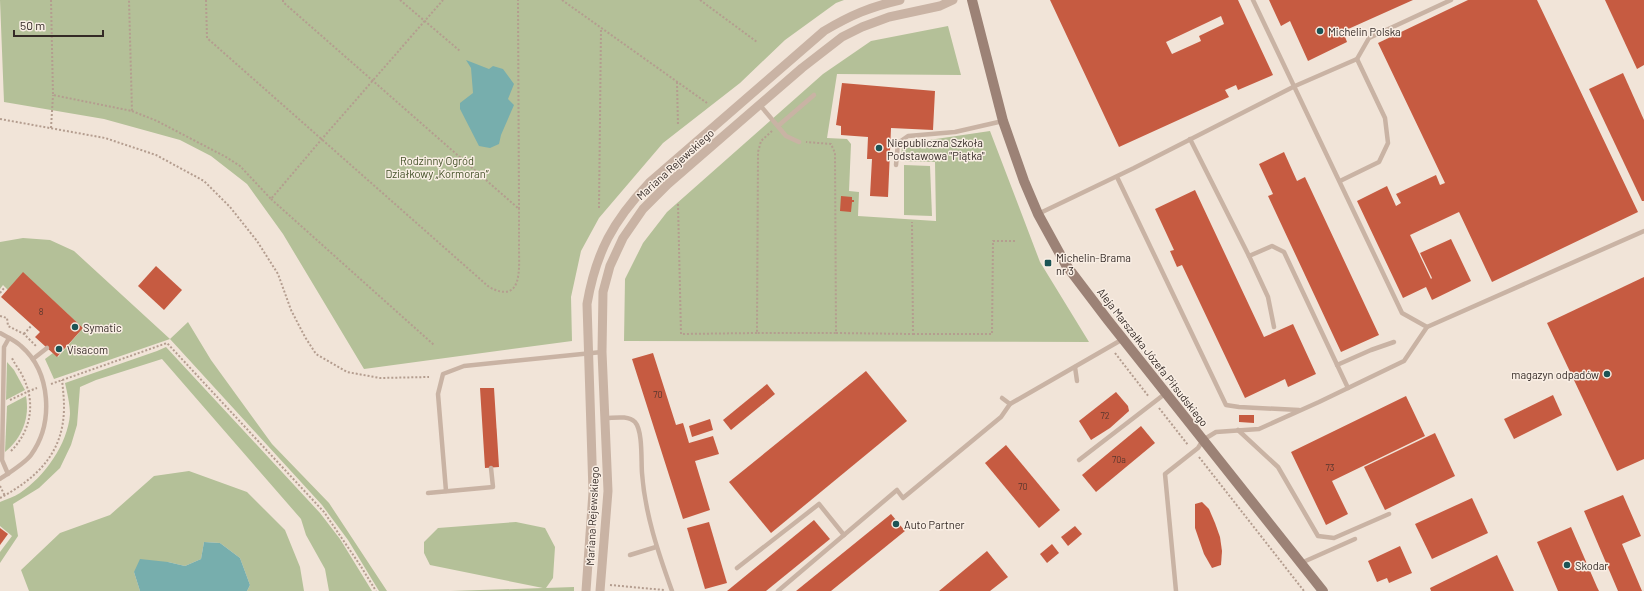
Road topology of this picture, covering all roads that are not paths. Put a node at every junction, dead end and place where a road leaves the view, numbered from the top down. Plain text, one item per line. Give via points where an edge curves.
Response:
1 (900, 0) edge
2 (953, 0) edge
3 (972, 0) edge
4 (1253, 0) edge
5 (1451, 0) edge
6 (1358, 60) junction
7 (1295, 86) junction
8 (814, 95) dead end
9 (760, 105) junction
10 (1003, 121) junction
11 (778, 126) junction
12 (1190, 140) junction
13 (799, 142) road end
14 (896, 165) dead end
15 (1116, 177) junction
16 (1340, 181) junction
17 (1038, 214) junction
18 (1644, 231) edge
19 (1249, 256) junction
20 (1274, 327) dead end
21 (1427, 327) junction
22 (0, 333) edge
23 (9, 338) junction
24 (1123, 339) junction
25 (1394, 342) dead end
26 (47, 348) dead end
27 (602, 352) junction
28 (588, 353) junction
29 (33, 359) junction
30 (1337, 365) junction
31 (1075, 367) junction
32 (1077, 381) dead end
33 (1348, 388) junction
34 (1166, 393) junction
35 (1002, 398) dead end
36 (1010, 404) junction
37 (1299, 410) junction
38 (606, 418) junction
39 (1238, 430) junction
40 (1203, 440) junction
41 (1079, 460) dead end
42 (491, 468) dead end
43 (8, 474) junction
44 (0, 479) edge
45 (446, 491) junction
46 (428, 493) dead end
47 (1389, 514) dead end
48 (844, 535) junction
49 (1355, 539) dead end
50 (656, 547) junction
51 (630, 555) dead end
52 (1301, 563) junction
53 (737, 568) dead end
54 (586, 591) edge
55 (600, 591) edge
56 (672, 591) edge
57 (778, 591) edge
58 (1176, 591) edge
59 (1322, 591) edge

1 - 28 street, Mariana Rejewskiego via 854,14 824,31 654,178 631,202 610,233 598,258 587,304
2 - 9 street, Mariana Rejewskiego via 940,6 889,17 842,37
3 - 10 street, Aleja Marszałka Józefa Piłsudskiego
4 - 7 lane
5 - 6 lane via 1369,38
6 - 7 lane
6 - 16 lane via 1385,118 1388,143 1379,162
7 - 12 lane
7 - 16 lane
8 - 11 lane
9 - 11 lane
9 - 27 street, Mariana Rejewskiego via 668,184 643,209 623,238 610,266 603,292
10 - 14 lane via 954,132 908,136 898,143
10 - 17 street, Aleja Marszałka Józefa Piłsudskiego
11 - 13 lane via 786,136
12 - 15 lane
12 - 19 lane
15 - 17 lane
15 - 37 lane via 1226,405
16 - 21 lane via 1402,313
17 - 24 street, Aleja Marszałka Józefa Piłsudskiego via 1066,265
18 - 21 lane
19 - 20 lane via 1268,297
19 - 30 lane via 1272,246 1284,252
21 - 33 lane via 1404,361
22 - 23 lane
23 - 29 lane via 21,345
23 - 43 lane via 4,347 2,460
24 - 31 lane
24 - 34 street, Aleja Marszałka Józefa Piłsudskiego
25 - 30 lane
26 - 29 lane
27 - 28 lane
27 - 38 street, Mariana Rejewskiego
28 - 45 lane via 464,366 443,374 438,394
28 - 54 street, Mariana Rejewskiego via 593,492
29 - 43 lane via 45,386 46,417 42,436 31,456
30 - 33 lane
31 - 32 lane
31 - 36 lane
33 - 37 lane
34 - 40 street, Aleja Marszałka Józefa Piłsudskiego
34 - 41 lane
35 - 36 lane
36 - 48 lane via 1001,417 903,498 897,490
37 - 39 lane via 1259,429
38 - 50 lane via 626,418 635,422 640,431 646,508
38 - 55 street, Mariana Rejewskiego via 608,491
39 - 40 lane via 1216,432
39 - 47 lane via 1278,467 1318,536 1334,538
40 - 52 street, Aleja Marszałka Józefa Piłsudskiego
40 - 58 lane via 1198,448 1165,474
42 - 45 lane via 493,487
43 - 44 lane
45 - 46 lane
48 - 53 lane via 819,504
48 - 57 lane
49 - 52 lane
50 - 51 lane
50 - 56 lane
52 - 59 street, Aleja Marszałka Józefa Piłsudskiego

